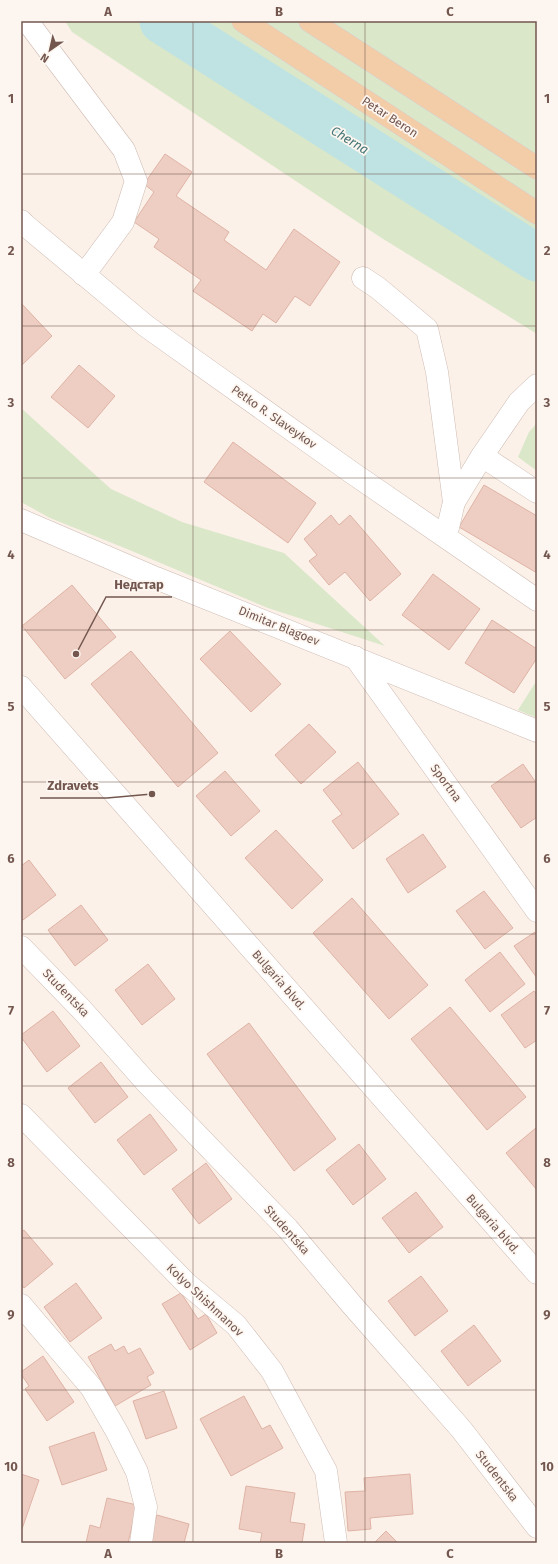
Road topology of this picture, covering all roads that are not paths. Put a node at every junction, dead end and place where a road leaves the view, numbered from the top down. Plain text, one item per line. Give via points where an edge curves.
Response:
1 (27, 21) edge
2 (243, 21) edge
3 (310, 21) edge
4 (537, 168) edge
5 (537, 213) edge
6 (21, 221) edge
7 (84, 275) junction
8 (363, 278) dead end
9 (537, 385) edge
10 (482, 456) junction
11 (537, 492) edge
12 (454, 502) junction
13 (21, 520) edge
14 (446, 536) junction
15 (537, 600) edge
16 (355, 657) junction
17 (21, 687) edge
18 (537, 731) edge
19 (537, 911) edge
20 (21, 947) edge
21 (21, 1115) edge
22 (537, 1274) edge
23 (21, 1305) edge
24 (537, 1527) edge
25 (141, 1543) edge
26 (336, 1543) edge

1 - 7 street via 124,150 136,182 123,222
2 - 5 main road, Petar Beron
3 - 4 main road
6 - 7 street, Petko R. Slaveykov
7 - 14 street, Petko R. Slaveykov via 146,326 351,472
8 - 12 street via 427,329 437,372
9 - 10 street via 519,402
10 - 11 street
10 - 12 street
12 - 14 street
13 - 16 street, Dimitar Blagoev via 163,581
14 - 15 street, Petko R. Slaveykov
16 - 18 street, Dimitar Blagoev
16 - 19 street, Sportna
17 - 22 street, Bulgaria blvd.
20 - 24 street, Studentska via 288,1229 461,1429
21 - 26 street, Kolyo Shishmanov via 187,1284 236,1325 272,1371 326,1471
23 - 25 street via 91,1387 118,1432 137,1472 146,1507

